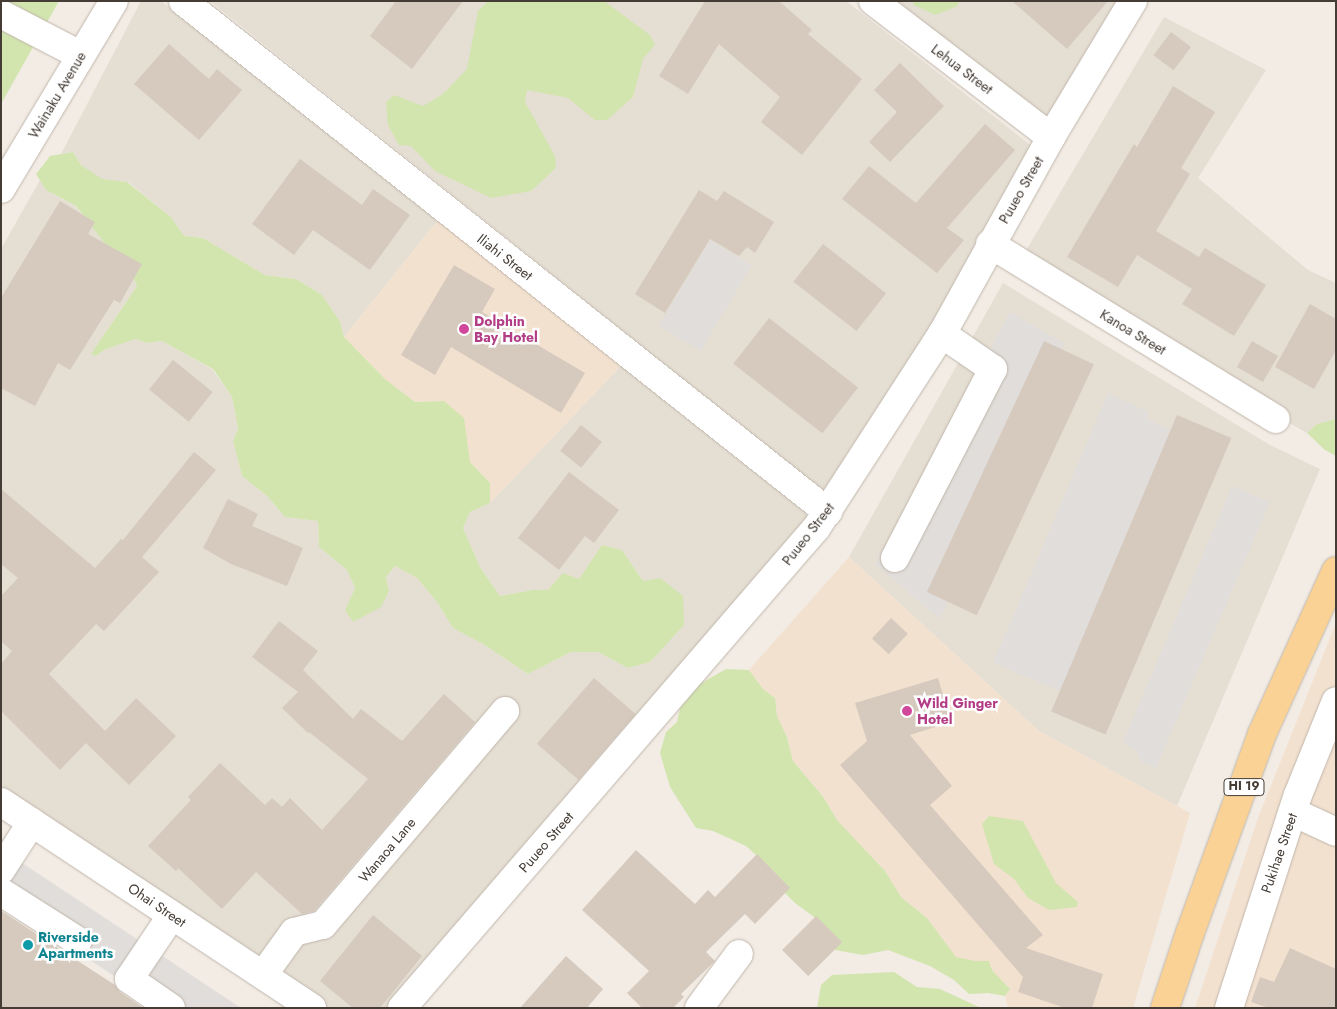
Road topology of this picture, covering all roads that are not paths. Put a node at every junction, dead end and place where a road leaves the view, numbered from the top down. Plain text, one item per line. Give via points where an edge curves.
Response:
1 (114, 1) edge
2 (183, 1) edge
3 (873, 1) edge
4 (1133, 1) edge
5 (1, 14) edge
6 (80, 55) junction
7 (1052, 137) junction
8 (1, 189) edge
9 (990, 244) junction
10 (942, 334) junction
11 (1276, 419) dead end
12 (828, 512) junction
13 (895, 558) dead end
14 (1336, 572) edge
15 (1336, 701) edge
16 (505, 711) dead end
17 (1, 802) edge
18 (1293, 812) junction
19 (32, 822) junction
20 (1336, 832) edge
21 (1, 870) edge
22 (1, 892) edge
23 (172, 915) junction
24 (78, 942) dead end
25 (739, 954) dead end
26 (263, 975) junction
27 (285, 1000) edge
28 (171, 1008) edge
29 (312, 1008) edge
30 (402, 1008) edge
31 (699, 1008) edge
32 (1165, 1008) edge
33 (1229, 1008) edge

1 - 6 street, Wainaku Avenue
2 - 12 street, Iliahi Street
3 - 7 street, Lehua Street
4 - 7 street, Puueo Street
5 - 6 street
6 - 8 street, Wainaku Avenue
7 - 9 street, Puueo Street
9 - 10 street, Puueo Street
9 - 11 street, Kanoa Street
10 - 12 street, Puueo Street
10 - 13 street via 993,369
12 - 30 street, Puueo Street
14 - 32 main road, HI 19 via 1262,734
15 - 18 street, Pukihae Street
16 - 26 street, Wanaoa Lane via 323,925 294,932
17 - 19 street, Ohai Street
18 - 20 street
18 - 33 street, Pukihae Street
19 - 21 street
19 - 23 street, Ohai Street
22 - 24 street
23 - 26 street, Ohai Street
23 - 28 street via 129,979
25 - 31 street
26 - 27 street, Ohai Street
27 - 29 street, Ohai Street

